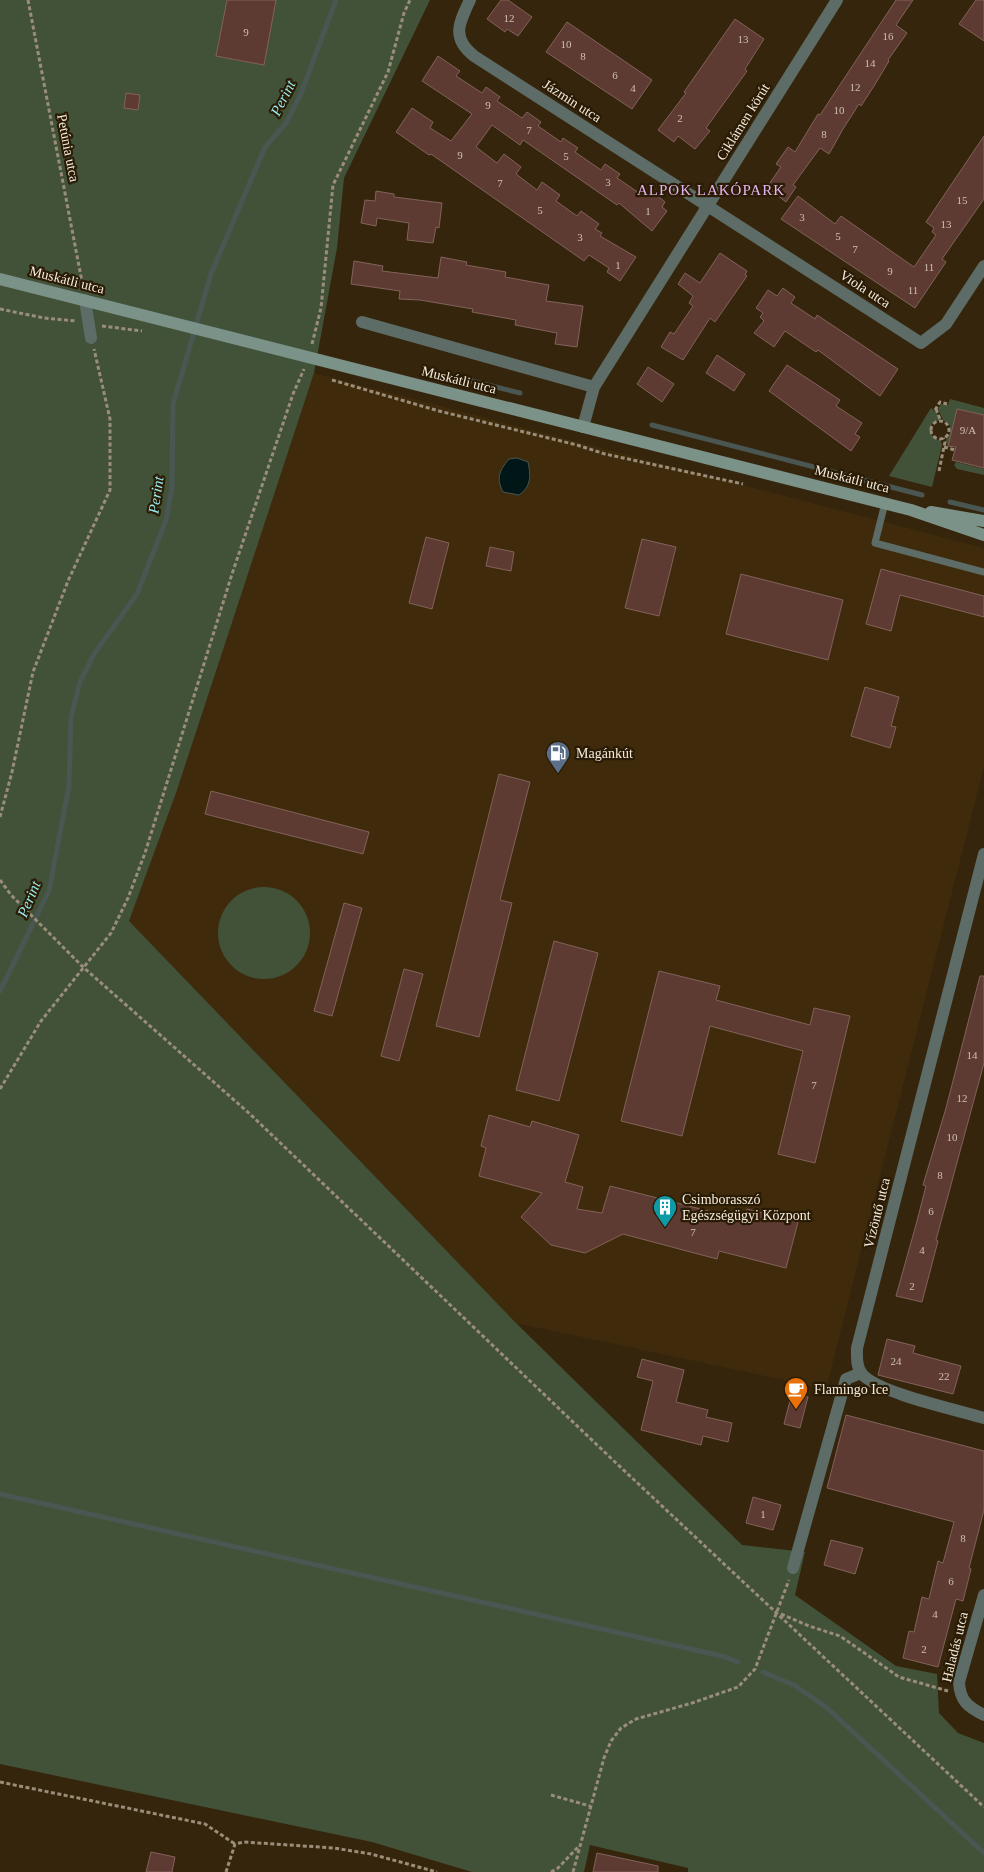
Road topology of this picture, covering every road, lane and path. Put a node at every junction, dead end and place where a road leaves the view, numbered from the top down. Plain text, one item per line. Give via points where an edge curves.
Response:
1 (28, 0) edge
2 (410, 0) edge
3 (470, 0) edge
4 (837, 0) edge
5 (708, 206) junction
6 (984, 266) edge
7 (0, 279) edge
8 (86, 300) junction
9 (362, 322) dead end
10 (91, 338) joint
11 (309, 357) junction
12 (293, 369) dead end
13 (303, 371) junction
14 (312, 374) dead end
15 (330, 379) dead end
16 (594, 387) junction
17 (947, 404) dead end
18 (941, 422) junction
19 (583, 428) junction
20 (942, 438) junction
21 (944, 447) junction
22 (955, 450) dead end
23 (939, 471) dead end
24 (750, 485) dead end
25 (885, 503) junction
26 (911, 510) junction
27 (984, 521) edge
28 (984, 534) edge
29 (984, 572) edge
30 (0, 817) edge
31 (984, 854) edge
32 (0, 880) edge
33 (83, 967) junction
34 (0, 1089) edge
35 (861, 1373) junction
36 (984, 1418) edge
37 (793, 1568) joint
38 (984, 1595) edge
39 (778, 1613) junction
40 (962, 1699) junction
41 (984, 1715) edge
42 (0, 1782) edge
43 (551, 1794) dead end
44 (590, 1806) junction
45 (984, 1807) edge
46 (235, 1844) junction
47 (579, 1846) junction
48 (226, 1872) edge
49 (437, 1872) edge
50 (551, 1872) edge
51 (573, 1872) edge

1 - 8 path, Petúnia utca
2 - 11 path via 388,72 333,185 321,308
3 - 5 street, Jázmin utca via 459,22 459,37 465,48
4 - 5 street, Ciklámen körút
5 - 6 street, Viola utca via 921,343 946,324
5 - 16 street, Ciklámen körút
7 - 8 main road, Muskátli utca
8 - 10 street
8 - 11 main road, Muskátli utca
9 - 16 street
10 - 30 path via 110,419 110,490 68,581 33,672
11 - 13 path
11 - 19 main road, Muskátli utca
12 - 13 path
13 - 14 path
13 - 33 path via 232,574 145,852 111,933
15 - 24 path via 605,454
16 - 19 street, Ciklámen körút
17 - 18 path via 940,402 936,409
18 - 20 path via 949,429
18 - 20 path via 936,422 931,429 934,436
19 - 25 main road, Muskátli utca
20 - 21 path via 946,442
21 - 22 path
21 - 23 path
25 - 26 main road, Muskátli utca
25 - 29 lane via 875,543
26 - 27 main road, Muskátli utca
26 - 28 main road, Muskátli utca
31 - 35 street, Vízöntő utca via 858,1348 856,1361
32 - 33 path via 11,896
33 - 34 path via 41,1021
33 - 39 path via 250,1114
35 - 36 street via 882,1387
35 - 37 street via 846,1379
37 - 39 path
38 - 40 street, Haladás utca via 960,1682
39 - 40 path via 840,1636 899,1677
39 - 44 path via 755,1669 738,1687 636,1719 621,1728 604,1758
39 - 45 path
40 - 41 street
42 - 46 path via 205,1824
43 - 44 path
44 - 47 path
46 - 48 path
46 - 49 path via 334,1848 371,1854
47 - 50 path
47 - 51 path

